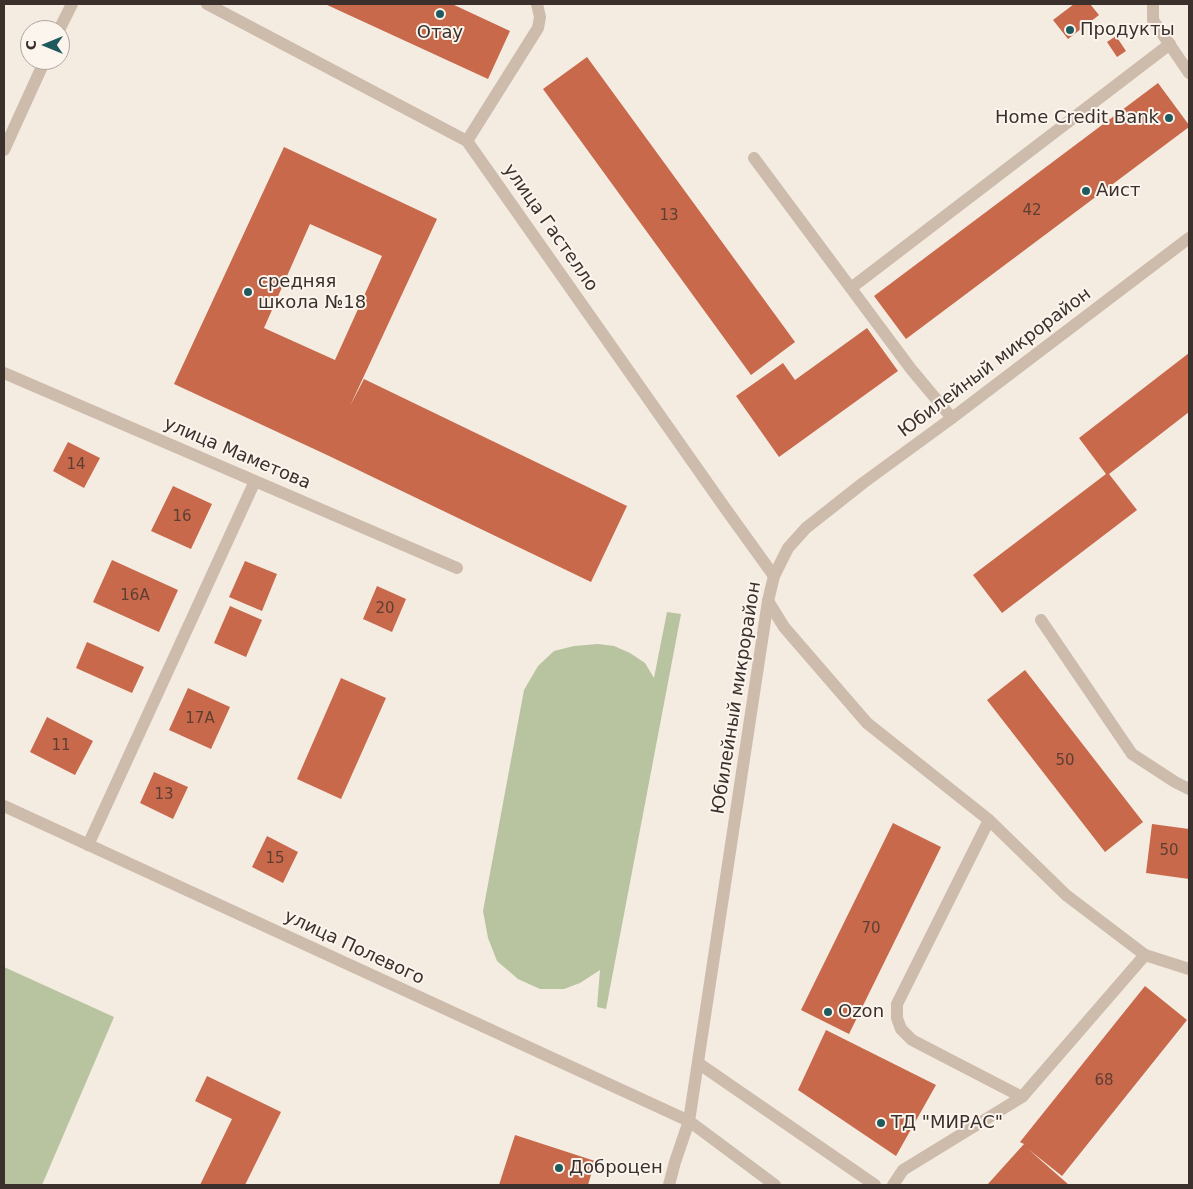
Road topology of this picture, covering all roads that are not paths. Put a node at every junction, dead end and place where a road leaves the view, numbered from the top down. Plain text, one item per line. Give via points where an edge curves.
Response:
1 (72, 4) edge
2 (207, 4) edge
3 (537, 4) edge
4 (1154, 4) edge
5 (64, 20) edge
6 (1170, 44) junction
7 (40, 70) edge
8 (1189, 73) edge
9 (468, 141) junction
10 (4, 150) edge
11 (754, 158) dead end
12 (1189, 238) edge
13 (851, 288) junction
14 (4, 373) edge
15 (952, 418) junction
16 (255, 481) junction
17 (457, 568) dead end
18 (774, 576) junction
19 (768, 601) junction
20 (1041, 620) dead end
21 (1189, 788) edge
22 (4, 806) edge
23 (989, 820) junction
24 (88, 845) junction
25 (1145, 955) junction
26 (1189, 968) edge
27 (698, 1063) junction
28 (1022, 1097) junction
29 (689, 1121) junction
30 (668, 1185) edge
31 (775, 1185) edge
32 (875, 1185) edge
33 (893, 1185) edge

1 - 5 street
2 - 9 street, улица Гастелло
3 - 9 street via 538,28
4 - 6 street via 1153,20
6 - 8 street
6 - 13 street
7 - 10 street
9 - 18 street, улица Гастелло
11 - 13 street
12 - 15 street, Юбилейный микрорайон
13 - 15 street
14 - 16 street, улица Маметова
15 - 18 street, Юбилейный микрорайон via 806,528 788,548
16 - 17 street, улица Маметова
16 - 24 street
18 - 19 street, Юбилейный микрорайон
19 - 23 street via 784,627 867,723
19 - 27 street, Юбилейный микрорайон
20 - 21 street via 1132,754
22 - 24 street, улица Полевого
23 - 25 street via 1066,895
23 - 28 street via 897,1004 897,1018 901,1029 912,1040
24 - 29 street, улица Полевого
25 - 26 street
25 - 28 street
27 - 29 street, Юбилейный микрорайон
27 - 32 street
28 - 33 street via 903,1170
29 - 30 street, Юбилейный микрорайон
29 - 31 street, улица Полевого

